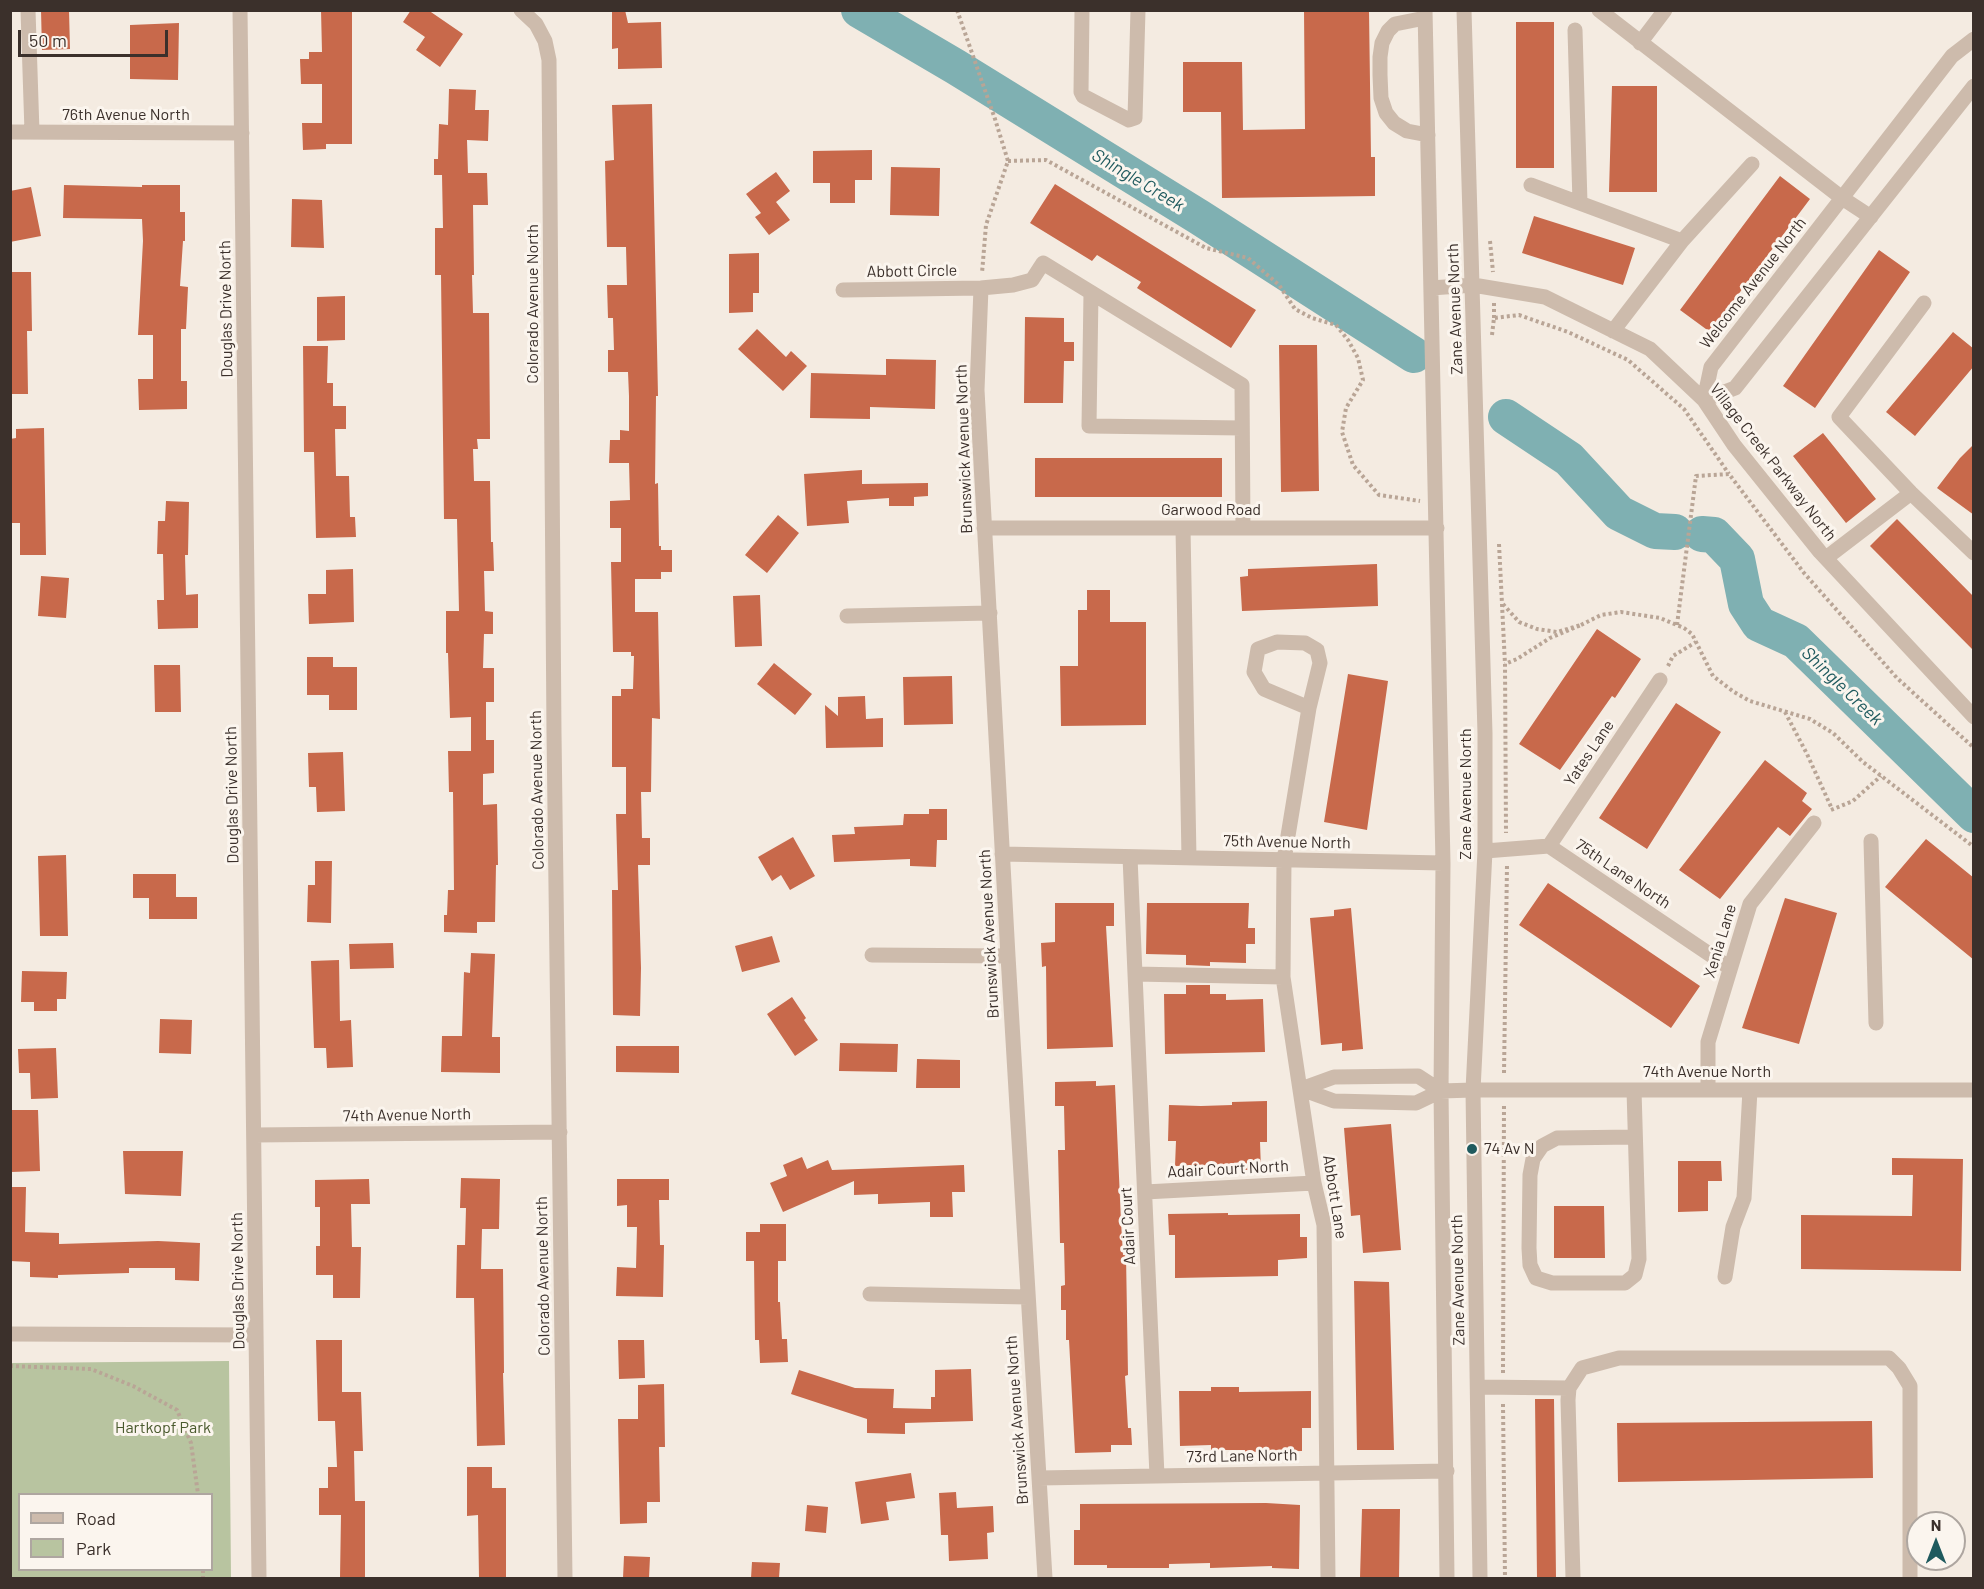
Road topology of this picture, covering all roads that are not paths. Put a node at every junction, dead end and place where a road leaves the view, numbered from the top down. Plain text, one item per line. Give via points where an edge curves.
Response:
1 (28, 10) edge
2 (240, 10) edge
3 (521, 10) edge
4 (1082, 10) edge
5 (1138, 10) edge
6 (1464, 10) edge
7 (1665, 10) edge
8 (1607, 13) edge
9 (1425, 14) edge
10 (1575, 30) dead end
11 (1974, 39) edge
12 (1640, 42) junction
13 (1974, 86) edge
14 (10, 132) edge
15 (32, 132) junction
16 (242, 134) junction
17 (1428, 135) junction
18 (1752, 164) dead end
19 (1531, 185) dead end
20 (1842, 198) junction
21 (1580, 203) junction
22 (1871, 217) junction
23 (1682, 241) junction
24 (1473, 285) junction
25 (981, 288) junction
26 (1431, 288) junction
27 (843, 290) dead end
28 (1091, 293) junction
29 (1924, 303) dead end
30 (1614, 331) junction
31 (1704, 400) junction
32 (1242, 428) junction
33 (1911, 493) junction
34 (984, 528) junction
35 (1183, 528) junction
36 (1243, 528) junction
37 (1437, 528) junction
38 (1972, 548) edge
39 (1826, 558) junction
40 (990, 613) junction
41 (847, 616) dead end
42 (1660, 680) road end
43 (1309, 708) junction
44 (1974, 717) edge
45 (1814, 823) road end
46 (1871, 841) dead end
47 (1549, 846) junction
48 (1485, 851) junction
49 (1002, 854) junction
50 (1130, 857) junction
51 (1189, 858) junction
52 (1284, 860) junction
53 (1443, 863) junction
54 (872, 955) dead end
55 (1008, 956) junction
56 (1730, 968) junction
57 (1135, 974) junction
58 (1283, 977) junction
59 (1876, 1023) dead end
60 (1301, 1089) junction
61 (1473, 1090) junction
62 (1634, 1090) junction
63 (1708, 1090) junction
64 (1750, 1090) junction
65 (1974, 1090) edge
66 (1441, 1091) junction
67 (560, 1132) junction
68 (254, 1135) junction
69 (1635, 1137) junction
70 (1314, 1183) junction
71 (1145, 1192) junction
72 (1725, 1276) dead end
73 (870, 1294) dead end
74 (1028, 1297) junction
75 (10, 1334) edge
76 (256, 1335) junction
77 (1478, 1386) junction
78 (1569, 1388) junction
79 (1447, 1471) junction
80 (1327, 1473) junction
81 (1157, 1476) junction
82 (1039, 1478) junction
83 (259, 1578) edge
84 (565, 1578) edge
85 (1045, 1578) edge
86 (1328, 1578) edge
87 (1448, 1578) edge
88 (1480, 1578) edge
89 (1573, 1578) edge
90 (1910, 1578) edge

1 - 15 street
2 - 16 street, Douglas Drive North
3 - 67 street, Colorado Avenue North via 545,40 549,60
4 - 5 street via 1081,92 1132,120
6 - 24 street, Zane Avenue North
7 - 12 street
8 - 12 street
9 - 17 street, Zane Avenue North
9 - 17 street via 1395,24 1388,31 1382,42 1380,75 1381,98 1394,123 1407,131
10 - 21 street
11 - 20 street, Welcome Avenue North via 1952,56
12 - 20 street
13 - 22 street
14 - 15 street, 76th Avenue North
15 - 16 street, 76th Avenue North
16 - 68 street, Douglas Drive North
17 - 26 street, Zane Avenue North
18 - 23 street
19 - 21 street
20 - 22 street
20 - 31 street, Welcome Avenue North via 1711,368
21 - 23 street
22 - 31 street via 1735,388
23 - 30 street
24 - 26 street, Village Creek Parkway North
24 - 30 street, Village Creek Parkway North via 1545,297
24 - 48 street, Zane Avenue North
25 - 27 street, Abbott Circle
25 - 28 street, Abbott Circle via 1032,280 1043,263
25 - 34 street, Brunswick Avenue North via 977,390
26 - 37 street, Zane Avenue North
28 - 32 street via 1242,385
28 - 32 street via 1089,426
29 - 33 street via 1839,417
30 - 31 street, Village Creek Parkway North via 1650,349
31 - 39 street, Village Creek Parkway North via 1734,445
32 - 36 street
33 - 38 street
33 - 39 street
34 - 35 street, Garwood Road
34 - 40 street, Brunswick Avenue North
35 - 36 street, Garwood Road
35 - 51 street
36 - 37 street, Garwood Road
37 - 53 street, Zane Avenue North
39 - 44 street, Village Creek Parkway North
40 - 41 street
40 - 49 street, Brunswick Avenue North
42 - 47 street, Yates Lane
43 - 43 street via 1264,689 1254,672 1258,649 1277,642 1305,643 1317,650 1320,663
43 - 52 street, Abbott Lane
45 - 56 street, Xenia Lane via 1750,904
46 - 59 street
47 - 48 street, 75th Lane North
47 - 56 street, 75th Lane North
48 - 61 street, Zane Avenue North
49 - 50 street, 75th Avenue North
49 - 55 street, Brunswick Avenue North
50 - 51 street, 75th Avenue North
50 - 57 street
51 - 52 street, 75th Avenue North
52 - 53 street, 75th Avenue North
52 - 58 street, Abbott Lane
53 - 66 street, Zane Avenue North
54 - 55 street
55 - 74 street, Brunswick Avenue North
56 - 63 street, Xenia Lane via 1708,1042
57 - 58 street
57 - 71 street, Adair Court
58 - 60 street, Abbott Lane
60 - 66 street via 1334,1101 1416,1103
60 - 66 street via 1334,1077 1418,1076
60 - 70 street, Abbott Lane
61 - 62 street, 74th Avenue North
61 - 66 street, 74th Avenue North
61 - 77 street, Zane Avenue North
62 - 63 street, 74th Avenue North
62 - 69 street
63 - 64 street, 74th Avenue North
64 - 65 street, 74th Avenue North
64 - 72 street via 1744,1198 1733,1227
66 - 79 street, Zane Avenue North
67 - 68 street, 74th Avenue North
67 - 84 street, Colorado Avenue North
68 - 76 street, Douglas Drive North
69 - 69 street via 1639,1259 1635,1275 1625,1282 1609,1283 1536,1278 1529,1248 1530,1174 1533,1159 1542,1146 1557,1138
70 - 71 street, Adair Court North
70 - 80 street, Abbott Lane via 1324,1225
71 - 81 street, Adair Court
73 - 74 street
74 - 82 street, Brunswick Avenue North
75 - 76 street
76 - 83 street, Douglas Drive North
77 - 78 street
77 - 88 street, Zane Avenue North
78 - 89 street
78 - 90 street via 1582,1368 1619,1358 1889,1358 1910,1386
79 - 80 street, 73rd Lane North
79 - 87 street, Zane Avenue North
80 - 81 street, 73rd Lane North
80 - 86 street, Abbott Lane
81 - 82 street, 73rd Lane North
82 - 85 street, Brunswick Avenue North

